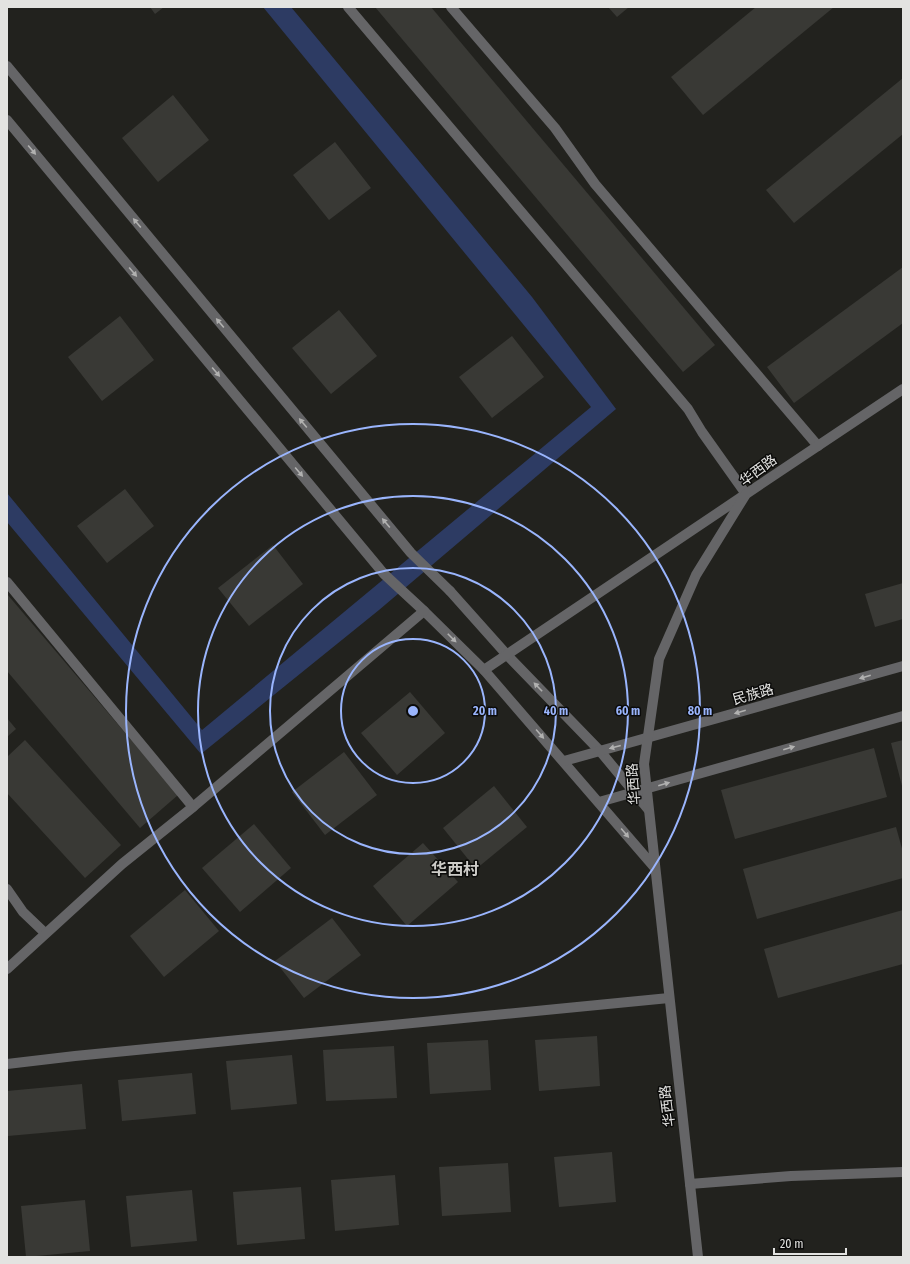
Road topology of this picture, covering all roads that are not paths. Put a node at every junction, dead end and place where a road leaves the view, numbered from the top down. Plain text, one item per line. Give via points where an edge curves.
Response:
1 (348, 7) edge
2 (451, 7) edge
3 (7, 66) edge
4 (7, 120) edge
5 (903, 389) edge
6 (818, 446) junction
7 (746, 494) junction
8 (7, 582) edge
9 (424, 611) junction
10 (507, 655) junction
11 (903, 666) edge
12 (484, 670) junction
13 (903, 716) edge
14 (647, 738) junction
15 (600, 751) junction
16 (564, 761) junction
17 (646, 789) junction
18 (634, 792) junction
19 (599, 802) junction
20 (193, 807) junction
21 (648, 810) junction
22 (655, 868) junction
23 (7, 888) edge
24 (45, 933) junction
25 (7, 969) edge
26 (669, 998) junction
27 (7, 1064) edge
28 (903, 1172) edge
29 (690, 1184) junction
30 (698, 1257) edge

1 - 7 street via 688,409
2 - 6 street via 555,128 595,184
10 -> 3 street via 450,591 411,553
4 -> 9 street via 384,574
5 - 6 street, 华西路
6 - 7 street, 华西路
7 - 10 street
7 - 14 street, 华西路 via 696,575 659,659
8 - 20 street
9 -> 12 street
9 - 20 street
10 - 12 street
15 -> 10 street
11 -> 14 street, 民族路
12 -> 16 street
17 -> 13 street
14 -> 15 street, 民族路
14 - 17 street, 华西路 via 644,764
15 - 16 street, 民族路
15 - 18 street
16 - 19 street
17 - 18 street
17 - 21 street, 华西路
18 - 19 street
18 - 21 street
19 -> 22 street
20 - 24 street via 122,864
21 - 22 street, 华西路
22 - 26 street, 华西路
23 - 24 street via 23,912
24 - 25 street
26 - 27 street
26 - 29 street, 华西路
28 - 29 street via 791,1176
29 - 30 street, 华西路

